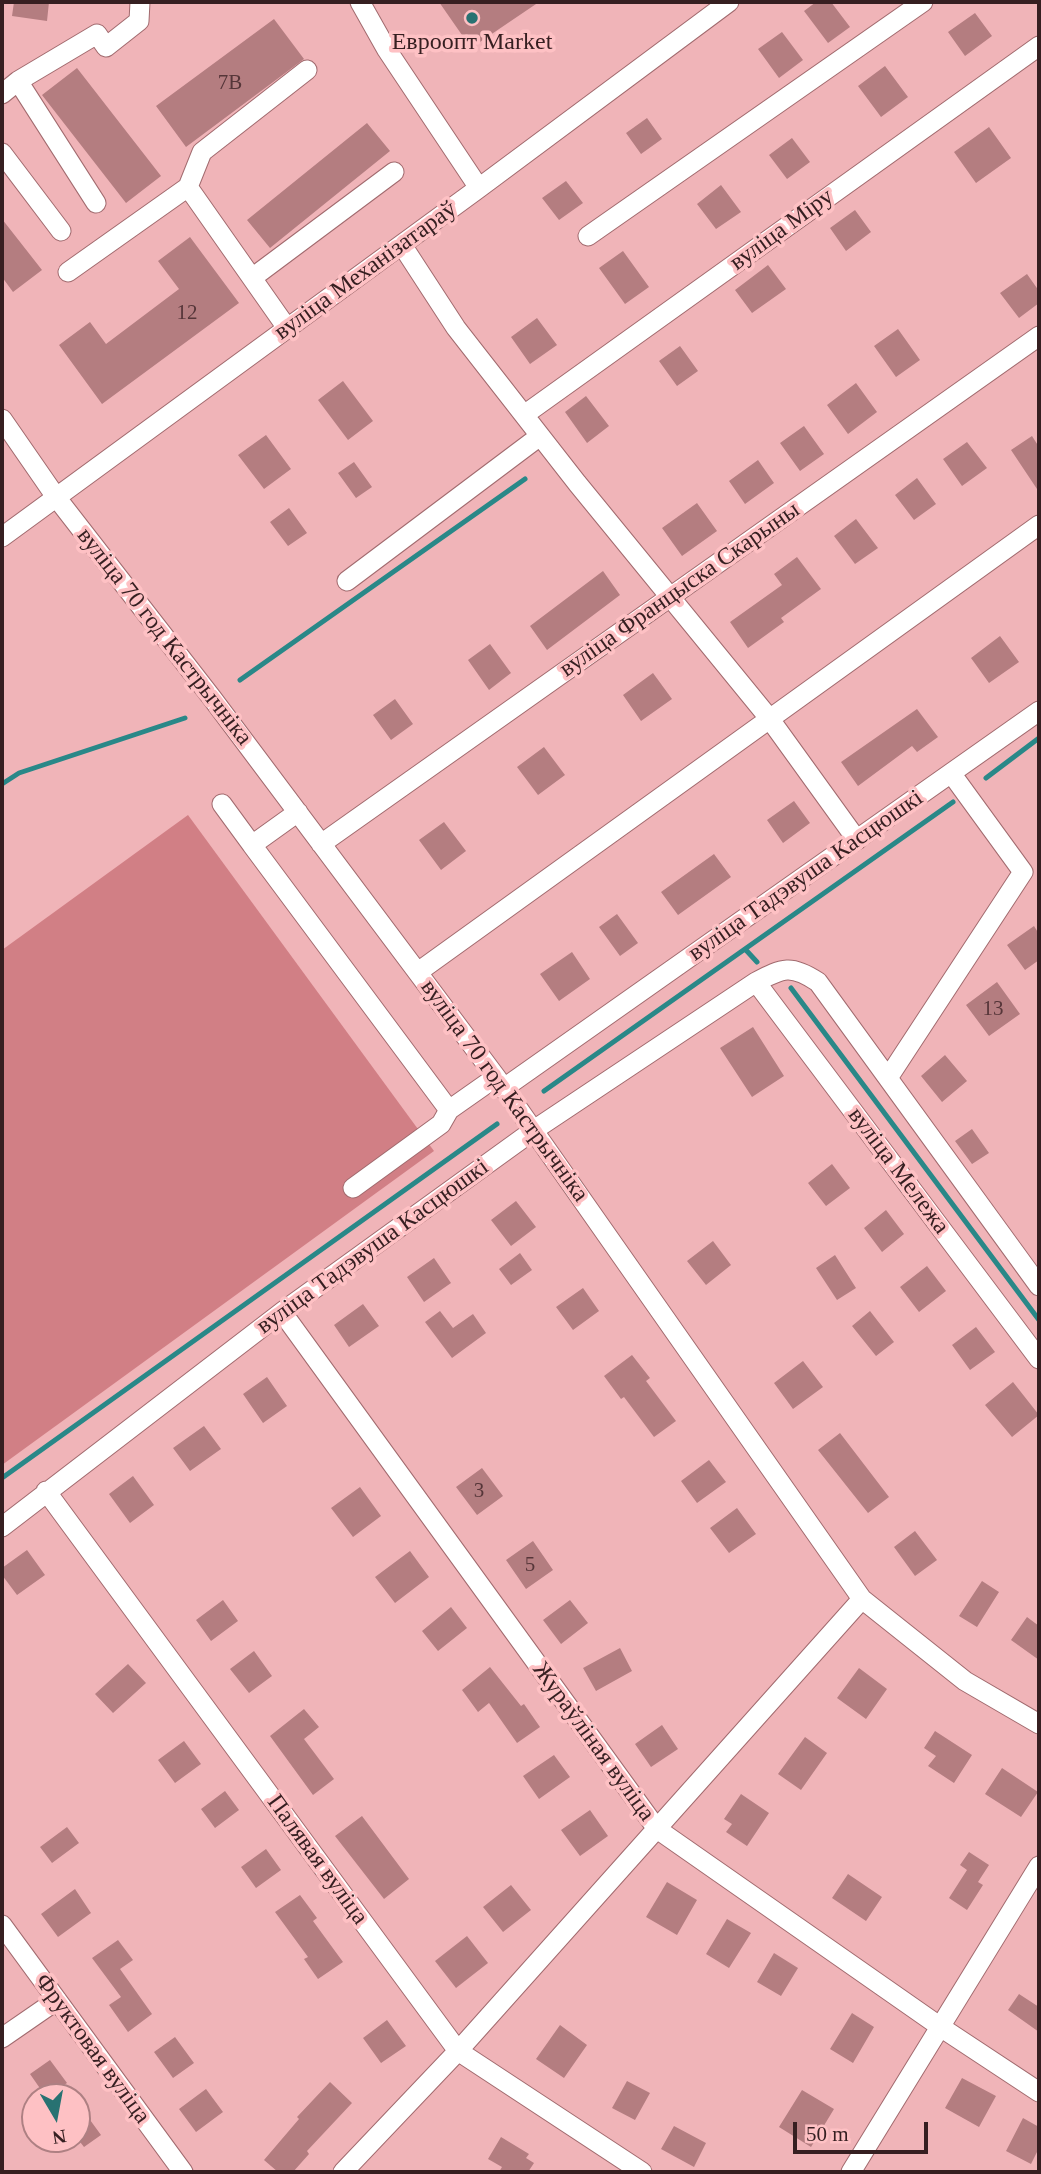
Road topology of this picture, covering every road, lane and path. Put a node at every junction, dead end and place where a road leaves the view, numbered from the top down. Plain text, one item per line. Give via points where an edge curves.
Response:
1 (140, 2) edge
2 (360, 2) edge
3 (729, 2) edge
4 (923, 2) edge
5 (1039, 46) edge
6 (307, 70) dead end
7 (18, 80) junction
8 (2, 93) edge
9 (2, 153) edge
10 (394, 172) dead end
11 (188, 187) junction
12 (479, 188) junction
13 (96, 203) dead end
14 (61, 231) dead end
15 (588, 236) dead end
16 (402, 245) junction
17 (68, 272) dead end
18 (251, 278) junction
19 (287, 328) junction
20 (1039, 337) edge
21 (524, 415) junction
22 (2, 419) edge
23 (540, 436) junction
24 (56, 497) junction
25 (1039, 525) edge
26 (5, 528) edge
27 (347, 581) dead end
28 (670, 597) junction
29 (1039, 711) edge
30 (769, 718) junction
31 (951, 773) junction
32 (222, 804) dead end
33 (298, 812) junction
34 (857, 840) junction
35 (321, 844) junction
36 (252, 845) junction
37 (418, 972) junction
38 (756, 982) junction
39 (888, 1078) junction
40 (500, 1083) junction
41 (449, 1110) junction
42 (534, 1130) junction
43 (353, 1188) dead end
44 (1039, 1286) edge
45 (282, 1312) junction
46 (1039, 1359) edge
47 (46, 1492) junction
48 (2, 1527) edge
49 (862, 1598) junction
50 (1039, 1724) edge
51 (657, 1829) junction
52 (1039, 1866) edge
53 (2, 1925) edge
54 (57, 2000) junction
55 (942, 2028) junction
56 (2, 2038) edge
57 (458, 2051) junction
58 (1039, 2092) edge
59 (183, 2172) edge
60 (343, 2172) edge
61 (642, 2172) edge
62 (851, 2172) edge

1 - 7 street via 139,21 106,47 97,34
2 - 12 street
3 - 12 street, вуліца Механізатараў
4 - 15 street
5 - 21 street, вуліца Міру
6 - 11 street via 202,152
7 - 8 street
7 - 13 street
9 - 14 street
10 - 18 street
11 - 17 street
11 - 18 street
12 - 16 street, вуліца Механізатараў
16 - 19 street, вуліца Механізатараў
16 - 21 street via 456,328
18 - 19 street
19 - 24 street, вуліца Механізатараў
20 - 28 street, вуліца Францыска Скарыны
21 - 23 street
22 - 24 street, вуліца 70 год Кастрычніка
23 - 27 street
23 - 28 street
24 - 26 street, вуліца Механізатараў
24 - 33 street, вуліца 70 год Кастрычніка
25 - 30 street
28 - 30 street
28 - 35 street, вуліца Францыска Скарыны
29 - 31 street, вуліца Тадэвуша Касцюшкі
30 - 34 street
30 - 37 street
31 - 34 street, вуліца Тадэвуша Касцюшкі
31 - 39 street via 1023,873
32 - 36 street
33 - 35 street, вуліца 70 год Кастрычніка
33 - 36 street
34 - 40 street, вуліца Тадэвуша Касцюшкі
35 - 37 street, вуліца 70 год Кастрычніка
36 - 41 street
37 - 40 street, вуліца 70 год Кастрычніка
38 - 39 street, вуліца Тадэвуша Касцюшкі via 794,969 818,982
38 - 42 street, вуліца Тадэвуша Касцюшкі
38 - 46 street, вуліца Мележа
39 - 44 street, вуліца Тадэвуша Касцюшкі
40 - 41 street, вуліца Тадэвуша Касцюшкі
40 - 42 street, вуліца 70 год Кастрычніка
41 - 43 street, вуліца Тадэвуша Касцюшкі via 440,1124
42 - 45 street, вуліца Тадэвуша Касцюшкі
42 - 49 street, вуліца 70 год Кастрычніка
45 - 47 street, вуліца Тадэвуша Касцюшкі
45 - 51 street, Жураўліная вуліца
47 - 48 street, вуліца Тадэвуша Касцюшкі
47 - 57 street, Палявая вуліца
49 - 50 street, вуліца 70 год Кастрычніка via 965,1681
49 - 51 street
51 - 55 street, Жураўліная вуліца
51 - 57 street
52 - 55 street
53 - 54 street, Фруктовая вуліца
54 - 56 street
54 - 59 street, Фруктовая вуліца
55 - 58 street, Жураўліная вуліца
55 - 62 street
57 - 60 street
57 - 61 street, Палявая вуліца

